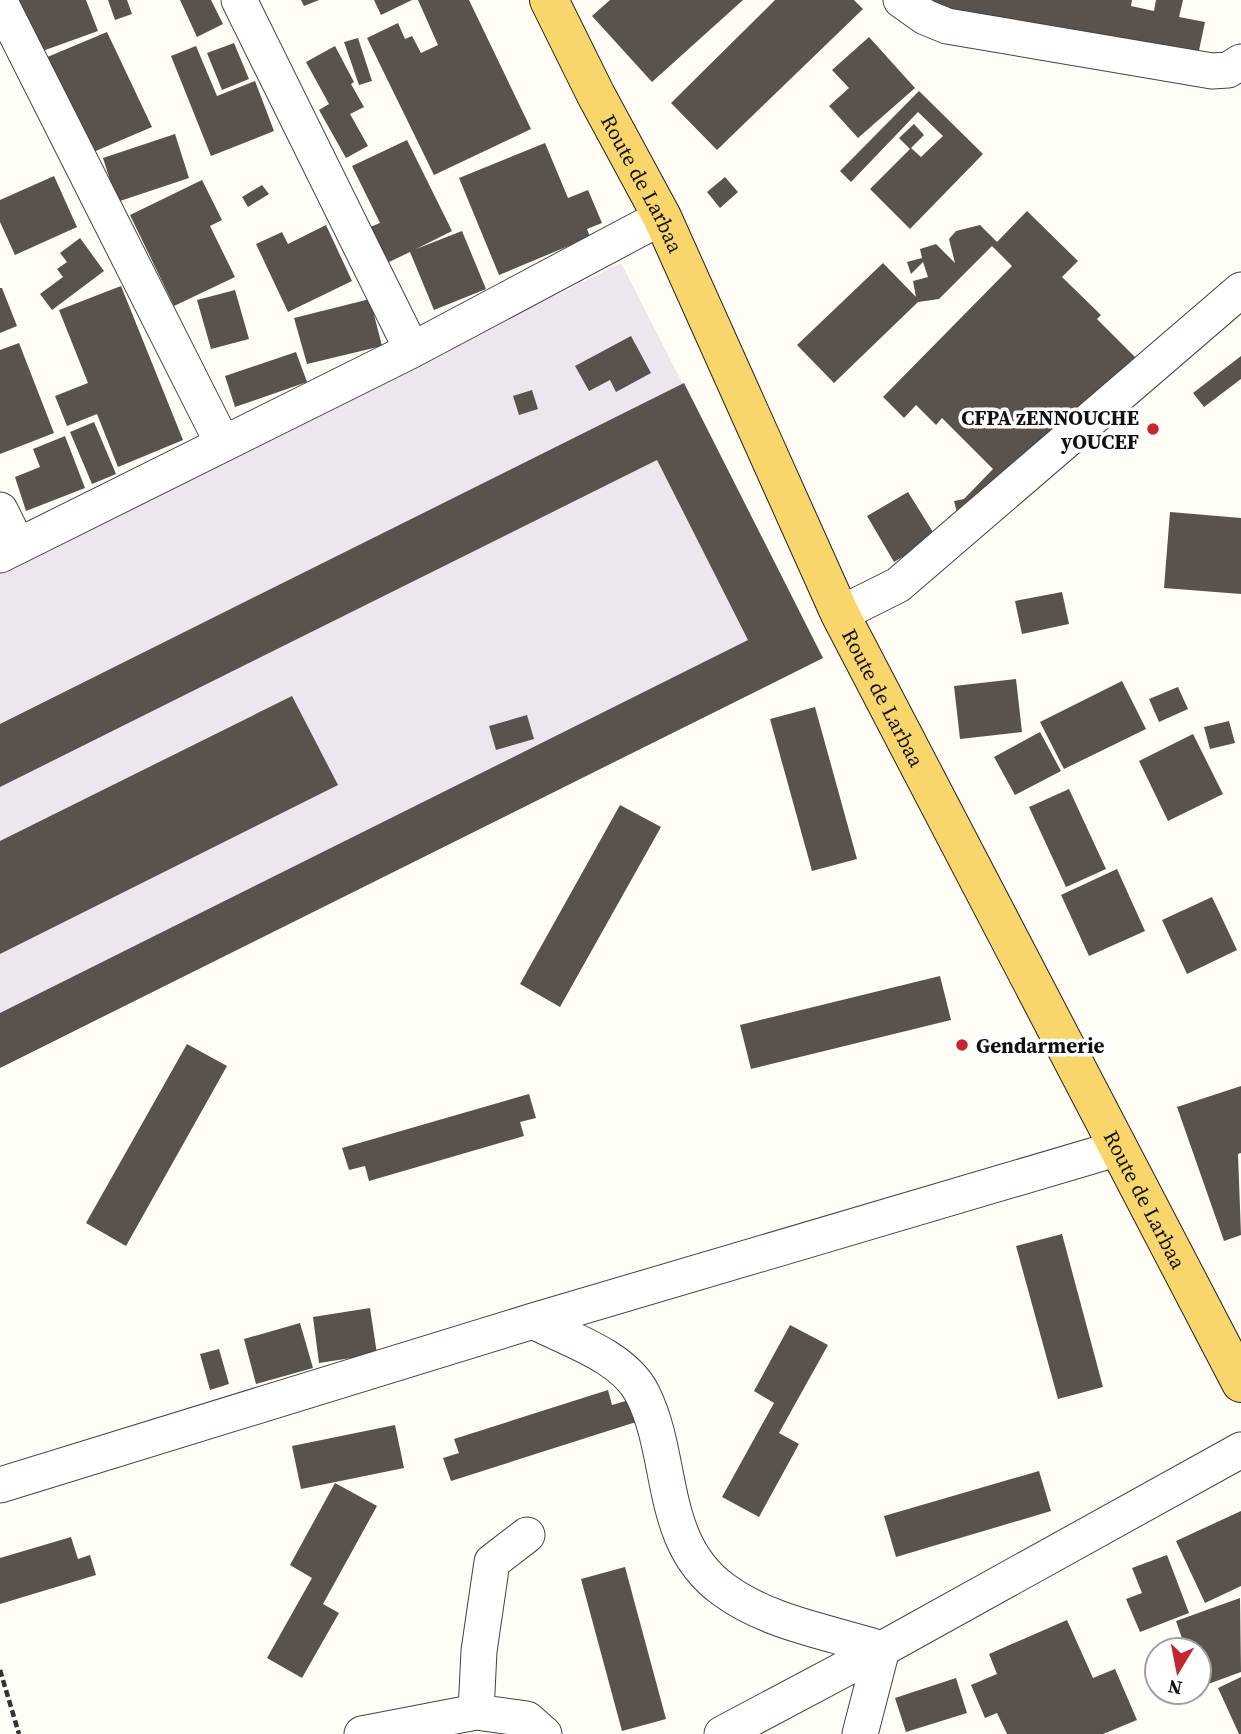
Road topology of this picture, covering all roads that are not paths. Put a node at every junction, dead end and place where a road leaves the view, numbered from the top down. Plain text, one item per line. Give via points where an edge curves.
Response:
1 (239, 0) edge
2 (549, 0) edge
3 (901, 0) edge
4 (0, 2) edge
5 (1241, 62) edge
6 (662, 217) junction
7 (1241, 290) edge
8 (412, 350) junction
9 (223, 444) junction
10 (0, 510) edge
11 (9, 550) edge
12 (840, 614) junction
13 (1119, 1148) junction
14 (533, 1321) junction
15 (1241, 1383) edge
16 (1241, 1450) edge
17 (0, 1485) edge
18 (527, 1535) dead end
19 (882, 1649) junction
20 (476, 1712) junction
21 (362, 1734) edge
22 (544, 1734) edge
23 (722, 1734) edge
24 (860, 1734) edge

1 - 8 street
2 - 6 main road, Route de Larbaa
3 - 5 street via 925,17 969,31 1212,71 1228,71
4 - 9 street
6 - 8 street
6 - 12 main road, Route de Larbaa
7 - 12 street via 898,585
8 - 9 street
9 - 11 street
10 - 11 street
12 - 13 main road, Route de Larbaa
13 - 14 street
13 - 15 main road, Route de Larbaa
14 - 17 street
14 - 19 street via 618,1365 642,1393 670,1502 688,1551 722,1589 771,1617
16 - 19 street
18 - 20 street via 492,1562
19 - 23 street
19 - 24 street
20 - 21 street
20 - 22 street via 527,1719

